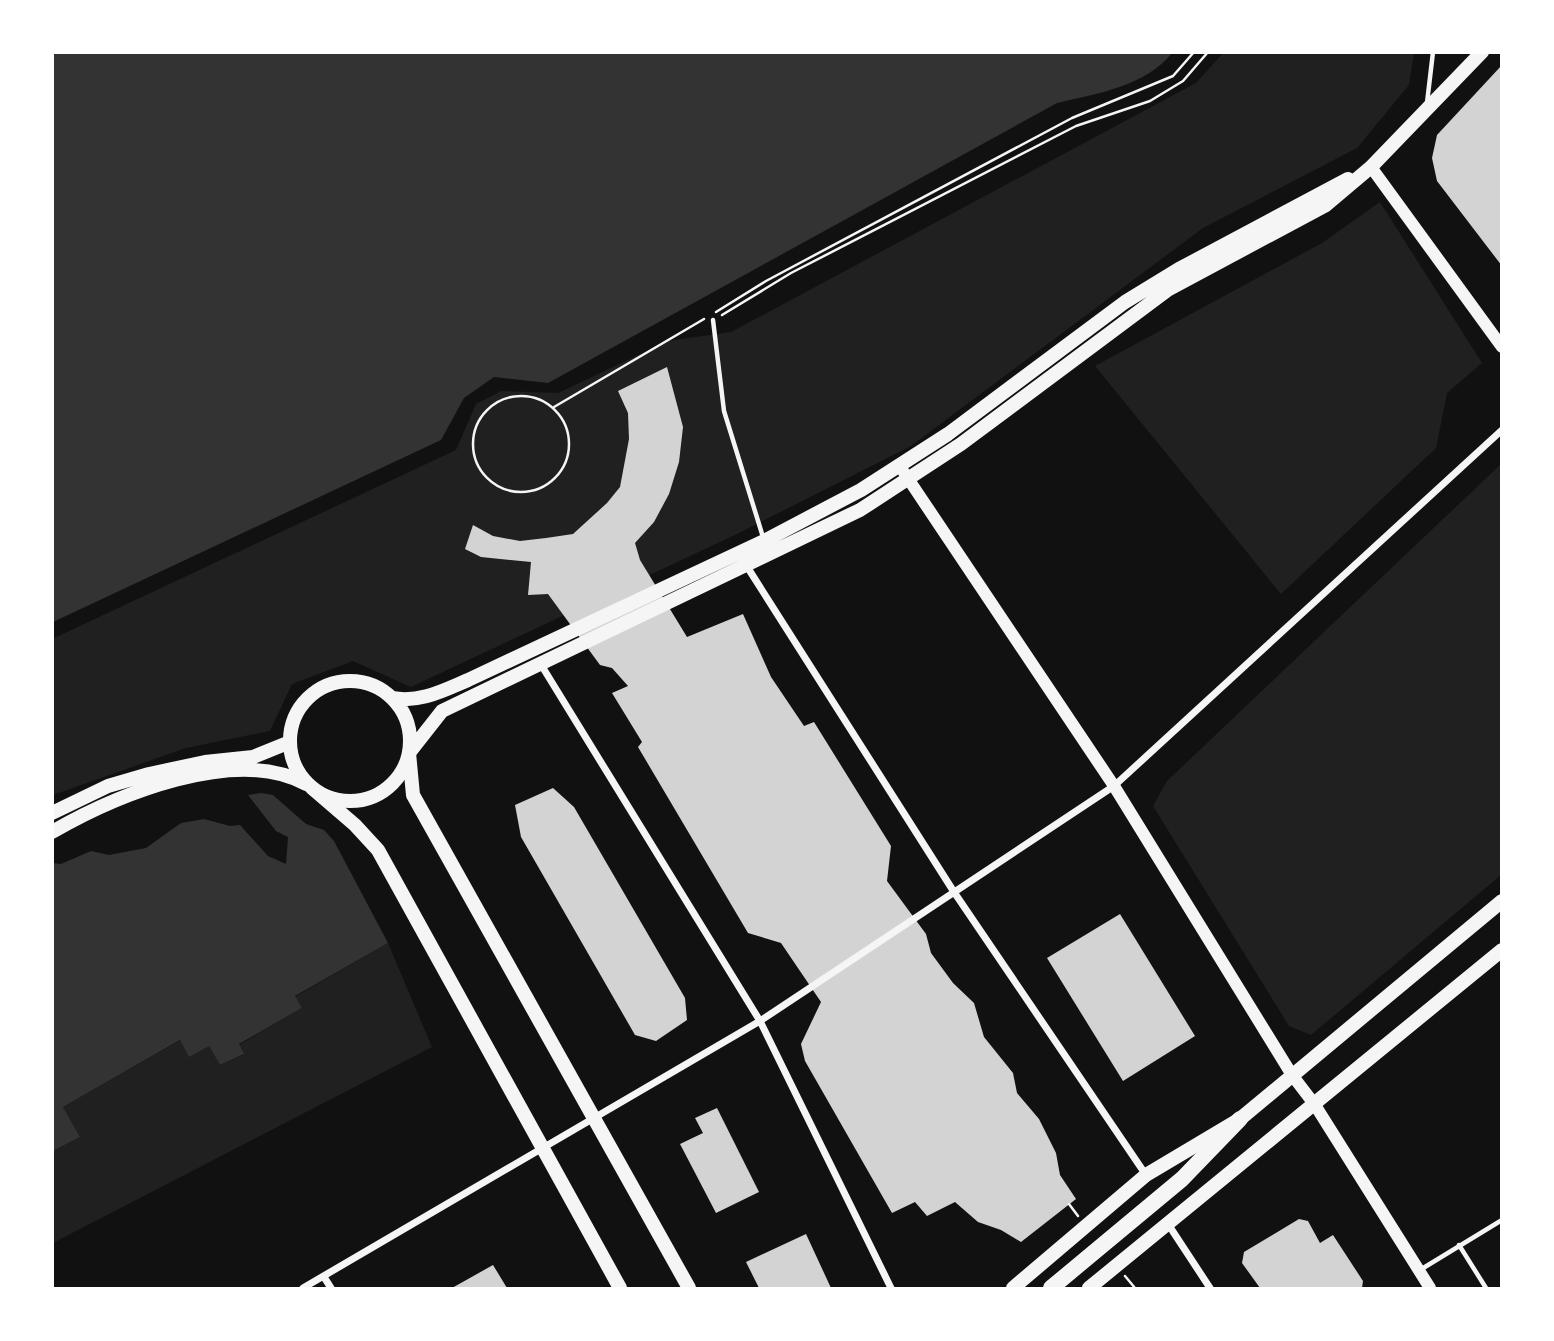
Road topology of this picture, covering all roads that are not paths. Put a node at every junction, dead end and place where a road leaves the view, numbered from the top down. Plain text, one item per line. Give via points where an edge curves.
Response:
1 (1433, 52) edge
2 (1482, 52) edge
3 (1426, 110) junction
4 (1371, 167) junction
5 (713, 320) road end
6 (1502, 347) edge
7 (1502, 430) edge
8 (900, 466) junction
9 (908, 478) junction
10 (764, 541) junction
11 (743, 558) junction
12 (540, 663) junction
13 (392, 698) junction
14 (290, 742) junction
15 (409, 753) junction
16 (1114, 786) junction
17 (312, 788) junction
18 (52, 813) edge
19 (52, 832) edge
20 (954, 892) junction
21 (1502, 901) edge
22 (1502, 950) edge
23 (760, 1021) junction
24 (1292, 1076) junction
25 (1315, 1105) junction
26 (593, 1119) junction
27 (1240, 1119) junction
28 (543, 1146) junction
29 (1146, 1175) junction
30 (1502, 1220) edge
31 (1168, 1224) junction
32 (1459, 1245) junction
33 (1419, 1270) junction
34 (324, 1277) junction
35 (303, 1289) edge
36 (331, 1289) edge
37 (620, 1289) edge
38 (689, 1289) edge
39 (891, 1289) edge
40 (1013, 1289) edge
41 (1051, 1289) edge
42 (1089, 1289) edge
43 (1210, 1289) edge
44 (1430, 1289) edge
45 (1486, 1289) edge

1 - 3 lane
2 - 3 main road
3 - 4 main road
4 - 6 street
4 - 8 main road via 1125,302
4 - 9 main road via 1326,205 1169,289 961,444
5 - 10 lane via 724,411
7 - 16 street
8 - 9 street
8 - 10 main road
9 - 11 main road via 860,510
9 - 16 street
10 - 11 main road
11 - 12 main road
11 - 13 main road via 429,696 410,701
11 - 20 street
12 - 15 main road via 442,711
12 - 23 street
13 - 14 main road via 376,687 356,682 336,683 317,691 302,705
13 - 15 main road via 407,724
14 - 17 main road via 300,775
14 - 18 main road via 253,757 138,777
15 - 17 main road via 397,779 368,799 350,802
15 - 26 main road via 413,796
16 - 20 street
16 - 24 street
17 - 19 main road via 286,773 260,769 178,780 89,811
17 - 28 main road via 378,850
20 - 23 street
20 - 29 street
21 - 24 main road
22 - 25 main road
23 - 26 street
23 - 39 street
24 - 25 street
24 - 27 main road
25 - 31 main road
25 - 33 street
26 - 28 street
26 - 38 main road
27 - 29 main road
27 - 41 highway via 1182,1179
28 - 34 street
28 - 37 main road
29 - 40 main road
30 - 32 lane
31 - 42 main road
31 - 43 street
32 - 33 lane
32 - 45 lane
33 - 44 street
34 - 35 street
34 - 36 street

